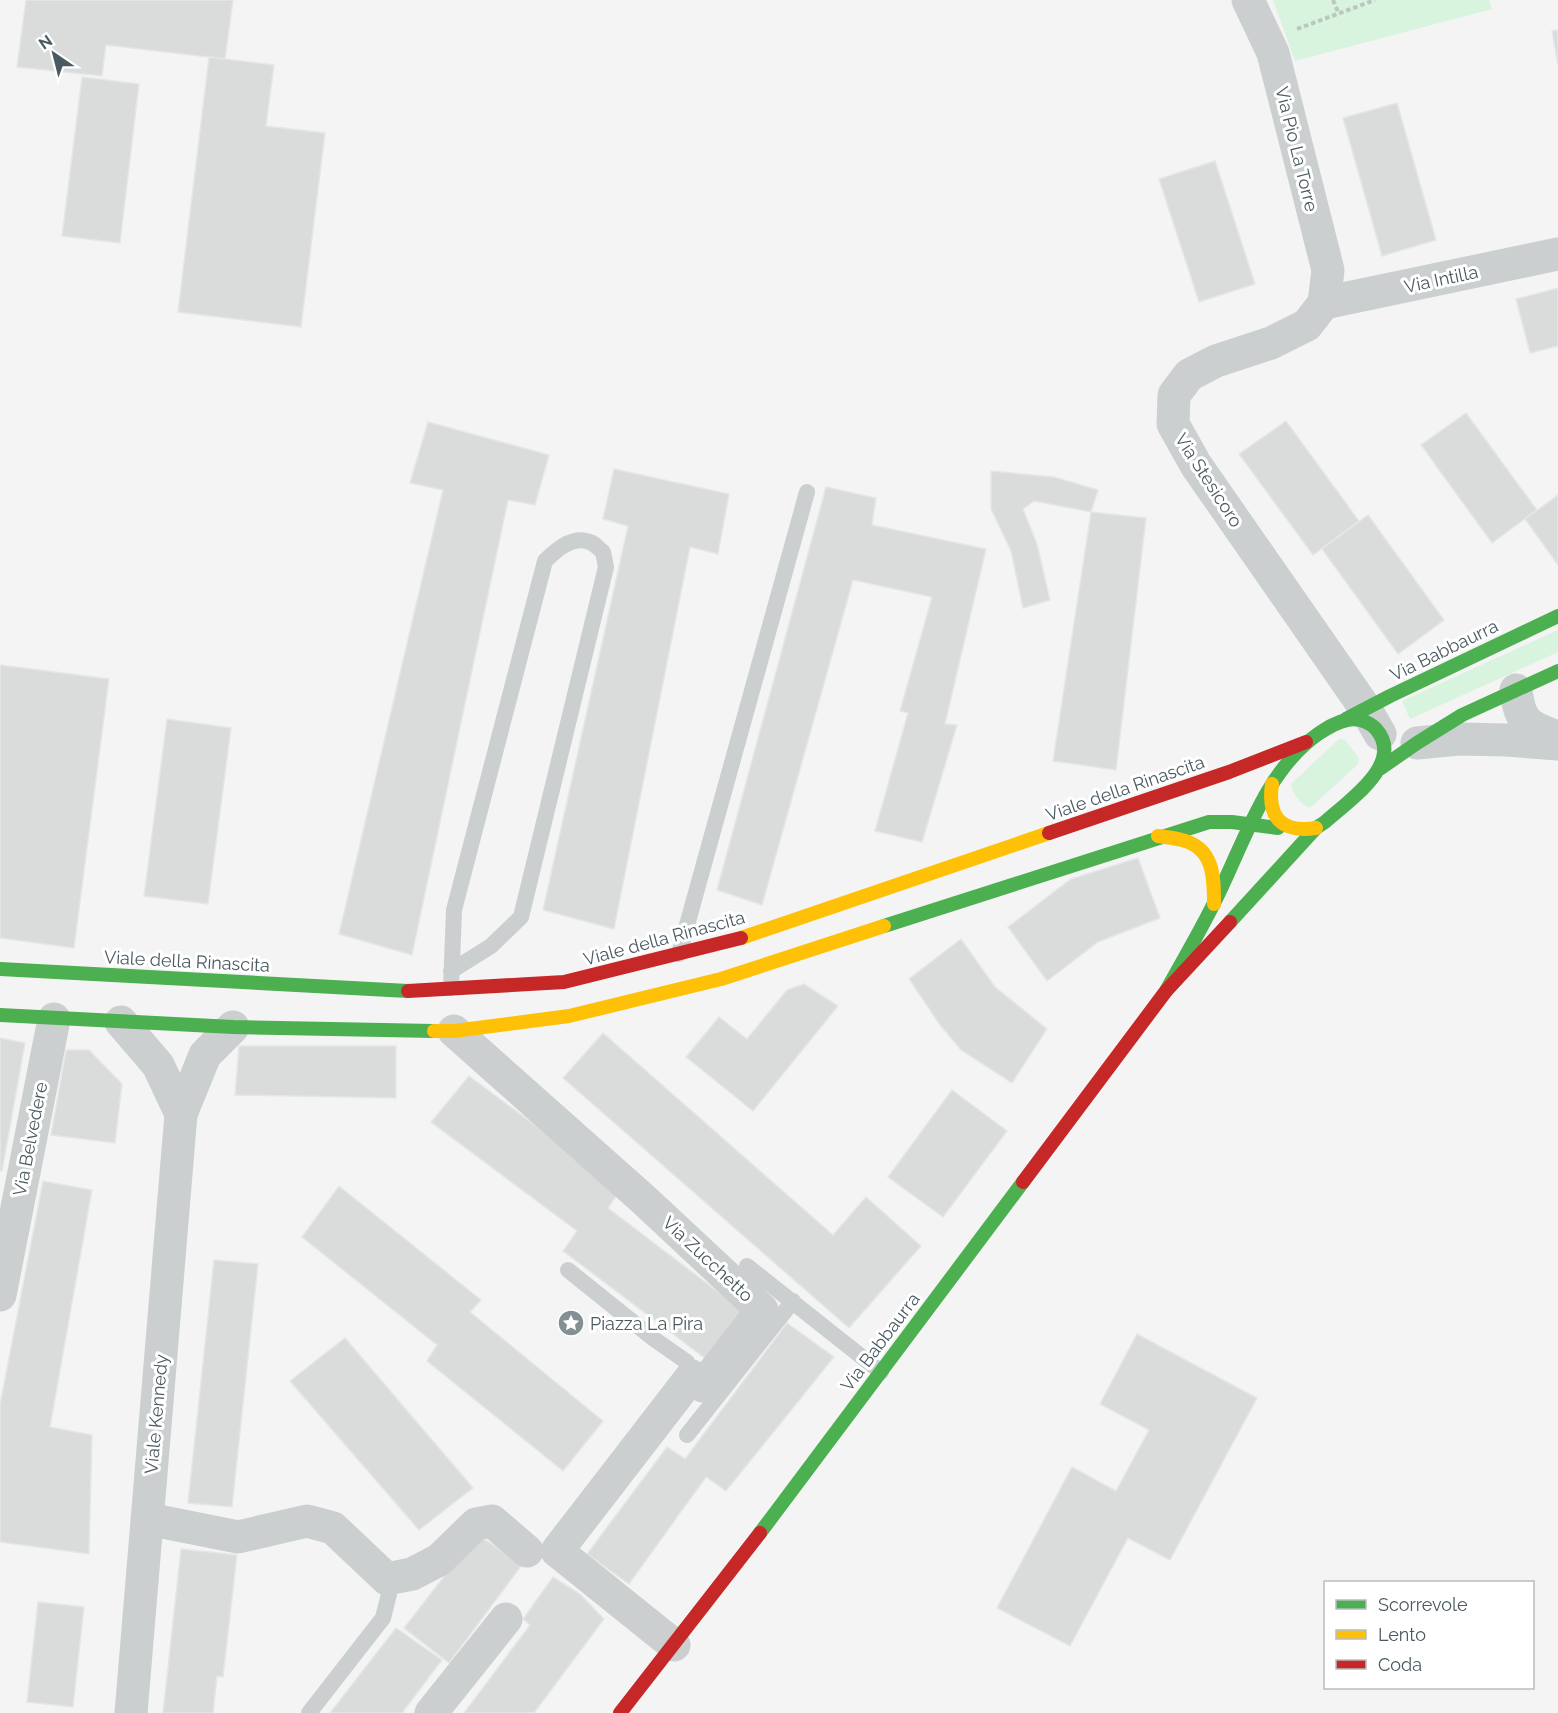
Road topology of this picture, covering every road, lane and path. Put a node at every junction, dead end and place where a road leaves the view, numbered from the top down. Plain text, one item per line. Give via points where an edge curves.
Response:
1 (1248, 0) edge
2 (1333, 0) edge
3 (1375, 0) edge
4 (1339, 14) junction
5 (1267, 40) junction
6 (1558, 254) edge
7 (1324, 303) junction
8 (807, 492) dead end
9 (1558, 616) edge
10 (1558, 671) edge
11 (1516, 690) junction
12 (1355, 713) junction
13 (1558, 737) edge
14 (1306, 742) junction
15 (1416, 743) junction
16 (1558, 744) edge
17 (1381, 753) junction
18 (1272, 784) junction
19 (1251, 824) junction
20 (1316, 828) junction
21 (1293, 830) junction
22 (1158, 836) junction
23 (1214, 904) junction
24 (678, 954) junction
25 (0, 969) edge
26 (451, 971) junction
27 (451, 988) junction
28 (1166, 991) junction
29 (0, 1015) edge
30 (54, 1019) junction
31 (121, 1022) junction
32 (233, 1027) junction
33 (454, 1031) junction
34 (181, 1114) junction
35 (747, 1266) dead end
36 (568, 1270) dead end
37 (0, 1295) edge
38 (793, 1301) junction
39 (880, 1372) junction
40 (692, 1376) junction
41 (687, 1435) dead end
42 (147, 1519) junction
43 (527, 1551) dead end
44 (387, 1579) junction
45 (506, 1619) dead end
46 (674, 1645) junction
47 (131, 1713) edge
48 (309, 1713) edge
49 (431, 1713) edge
50 (620, 1713) edge

1 - 5 street, Via Pio La Torre
2 - 4 path
3 - 4 path
4 - 5 path
5 - 7 street, Via Pio La Torre via 1328,270
6 - 7 street, Via Intilla
7 - 12 street, Via Stesicoro via 1307,325 1189,375 1174,395 1173,424
8 - 24 lane
9 - 12 street, Via Babbaurra
10 - 11 street
11 - 13 street via 1518,709 1532,728
11 - 15 street via 1462,715
12 - 14 street, Via Babbaurra
12 - 17 street, Via Stesicoro
14 - 18 street
14 - 24 street, Viale della Rinascita via 1229,772 731,941
15 - 16 street via 1458,739
15 - 17 street
17 - 20 street via 1374,777
18 - 19 street
18 - 21 street via 1270,806 1275,816
19 - 21 street
19 - 22 street via 1209,822
19 - 23 street
20 - 21 street
20 - 28 street
22 - 23 street via 1188,841 1201,850 1210,861
22 - 33 street via 721,979 569,1016
23 - 28 street
24 - 27 street, Viale della Rinascita via 564,982
25 - 27 street, Viale della Rinascita via 409,991
26 - 26 lane via 491,946 521,917 606,567 603,552 592,543 570,542 545,561 454,910
26 - 27 lane
28 - 39 street, Via Babbaurra
29 - 30 street
30 - 31 street
30 - 37 street, Via Belvedere
31 - 32 street
31 - 34 street, Viale Kennedy via 158,1065
32 - 33 street
32 - 34 street, Viale Kennedy via 205,1055
33 - 40 street, Via Zucchetto via 762,1310 703,1386
34 - 42 street, Viale Kennedy
35 - 38 lane
36 - 40 lane via 687,1362
38 - 39 lane
38 - 41 lane
39 - 46 street, Via Babbaurra
40 - 46 street via 557,1551
42 - 44 street via 238,1537 307,1521 333,1528
42 - 47 street, Viale Kennedy
43 - 44 street via 492,1521 477,1524 439,1560 412,1574
44 - 48 lane via 389,1594 383,1618
45 - 49 street
46 - 50 street, Via Babbaurra

